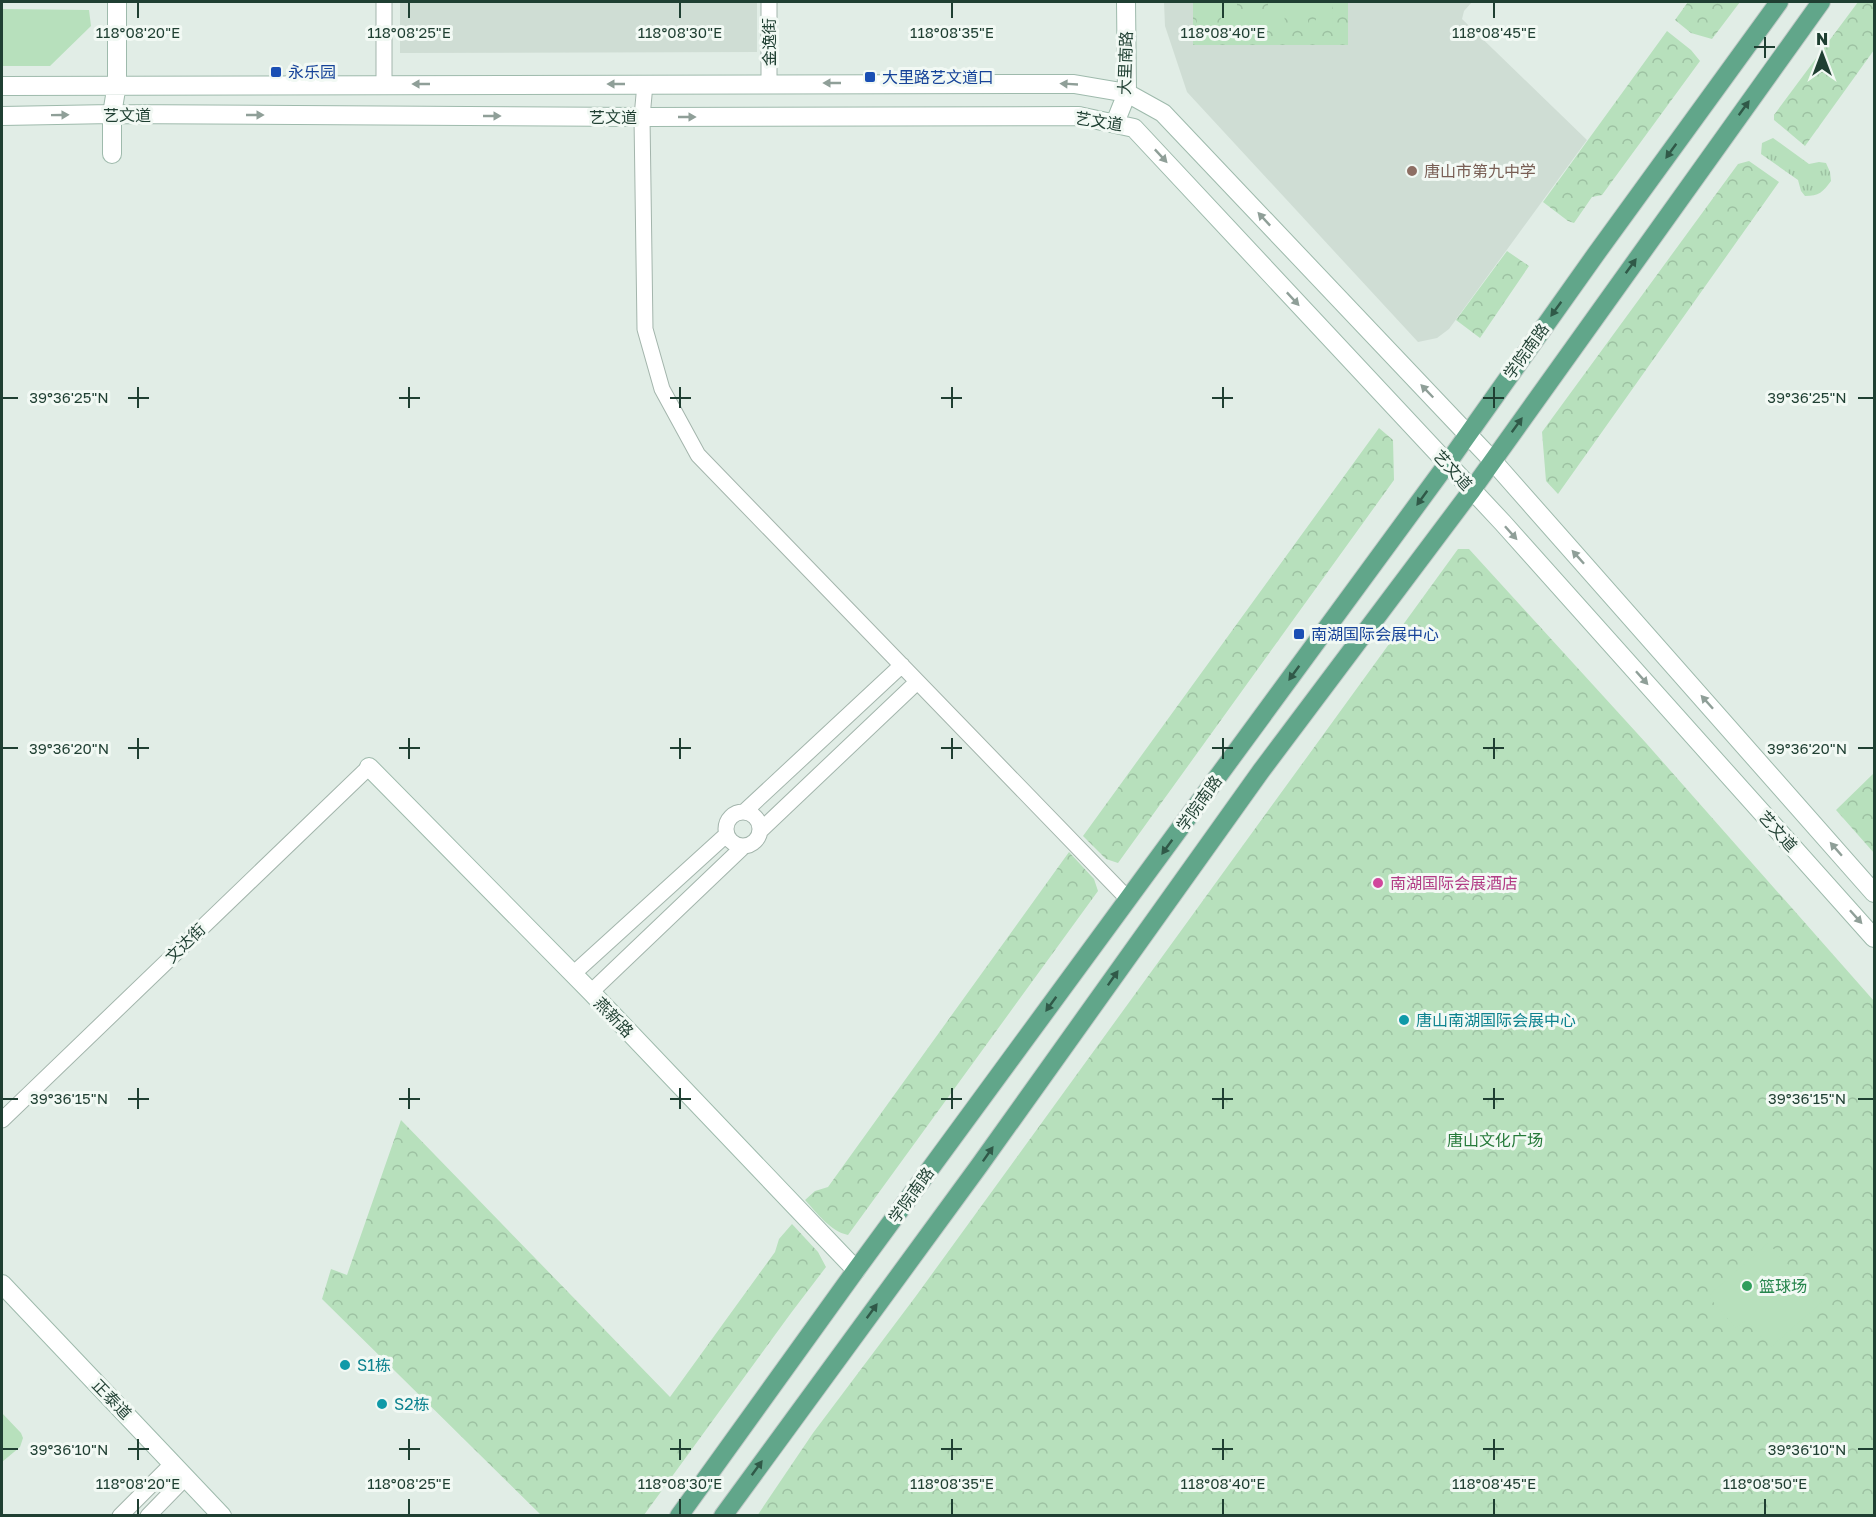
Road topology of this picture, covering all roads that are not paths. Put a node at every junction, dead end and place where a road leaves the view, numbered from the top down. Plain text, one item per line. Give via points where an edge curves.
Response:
1 (117, 2) edge
2 (384, 2) edge
3 (768, 2) edge
4 (1126, 2) edge
5 (1779, 2) edge
6 (1821, 2) edge
7 (769, 83) junction
8 (117, 84) junction
9 (384, 84) junction
10 (645, 84) junction
11 (2, 86) edge
12 (1127, 93) junction
13 (112, 114) junction
14 (2, 116) edge
15 (642, 117) junction
16 (1115, 123) junction
17 (112, 154) dead end
18 (1468, 434) junction
19 (1492, 460) junction
20 (1447, 464) junction
21 (1472, 490) junction
22 (902, 665) junction
23 (917, 682) junction
24 (369, 767) joint
25 (744, 812) junction
26 (761, 830) junction
27 (726, 835) junction
28 (743, 847) junction
29 (1875, 893) edge
30 (1128, 899) junction
31 (1875, 938) edge
32 (573, 974) junction
33 (591, 992) junction
34 (2, 1120) edge
35 (856, 1270) junction
36 (2, 1284) edge
37 (173, 1463) junction
38 (186, 1477) junction
39 (120, 1515) edge
40 (148, 1515) edge
41 (222, 1515) edge
42 (679, 1515) edge
43 (723, 1515) edge

1 - 8 main road
2 - 9 street
3 - 7 street, 金逸街
4 - 12 main road, 大里南路
5 -> 18 main road, 学院南路
19 -> 6 main road, 学院南路
7 - 10 main road, 艺文道
12 -> 7 main road, 艺文道 via 1074,84
8 - 9 main road, 艺文道
8 - 11 main road, 艺文道
8 - 13 main road
10 -> 9 main road, 艺文道
10 - 15 street
12 - 16 main road, 大里南路
18 -> 12 main road, 艺文道 via 1163,113
14 -> 13 main road, 艺文道
13 -> 15 main road, 艺文道
13 - 17 main road
15 -> 16 main road, 艺文道 via 1079,116
15 - 22 street via 645,329 662,388 698,455
16 -> 20 main road, 艺文道 via 1134,128
18 - 19 main road, 艺文道
18 - 20 main road, 学院南路
19 - 21 main road, 学院南路
29 -> 19 main road, 艺文道
20 - 21 main road, 艺文道
20 -> 30 main road, 学院南路
21 -> 31 main road, 艺文道
43 -> 21 main road, 学院南路 via 1261,771
22 - 23 street
22 - 25 street
23 - 26 street
23 - 30 street
24 - 32 main road, 燕新路
24 - 34 street, 文达街
25 - 26 street via 758,820
25 - 27 street via 729,818
26 - 28 street via 755,842
27 - 28 street
27 - 32 street
28 - 33 street
30 -> 35 main road, 学院南路
32 - 33 main road, 燕新路
33 - 35 main road, 燕新路
35 - 42 main road, 学院南路
36 - 37 main road, 正泰道
37 - 38 main road, 正泰道
37 - 39 street
38 - 40 street
38 - 41 main road, 正泰道

